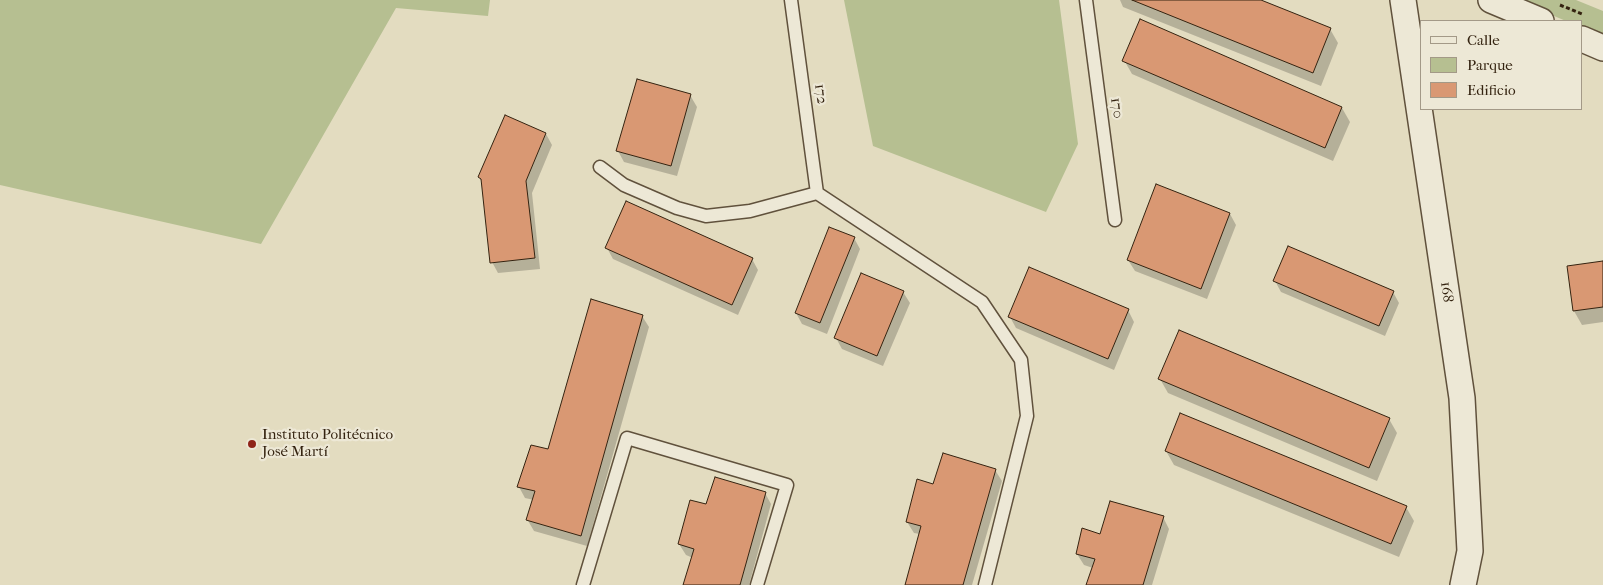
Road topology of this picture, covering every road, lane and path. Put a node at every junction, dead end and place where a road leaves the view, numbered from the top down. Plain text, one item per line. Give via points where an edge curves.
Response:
1 (791, 0) edge
2 (1086, 0) edge
3 (1403, 0) edge
4 (1491, 0) edge
5 (1549, 13) edge
6 (1566, 20) edge
7 (1583, 27) edge
8 (1603, 48) edge
9 (600, 167) dead end
10 (817, 193) junction
11 (1115, 220) dead end
12 (583, 585) edge
13 (757, 585) edge
14 (985, 585) edge
15 (1464, 585) edge

1 - 10 lane, 172
2 - 11 lane, 170
3 - 15 street, 168 via 1462,398 1470,551
4 - 5 street
5 - 6 path
7 - 8 street
9 - 10 lane via 624,185 677,208 706,216 750,212
10 - 14 lane via 982,302 1021,360 1027,416
12 - 13 lane via 627,438 787,485

